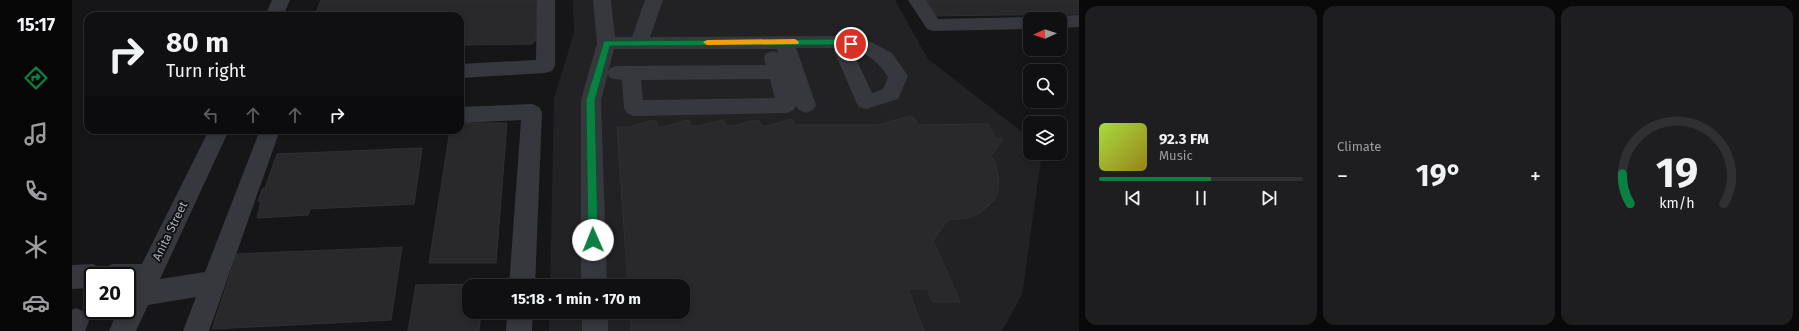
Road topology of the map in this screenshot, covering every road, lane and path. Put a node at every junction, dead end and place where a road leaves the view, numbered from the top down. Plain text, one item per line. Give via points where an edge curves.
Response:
1 (281, 0) edge
2 (546, 0) edge
3 (602, 0) edge
4 (654, 0) edge
5 (918, 0) edge
6 (276, 12) edge
7 (1079, 21) edge
8 (1067, 22) edge
9 (1023, 23) edge
10 (776, 42) junction
11 (839, 42) dead end
12 (606, 43) junction
13 (639, 43) junction
14 (464, 71) edge
15 (778, 72) junction
16 (598, 73) junction
17 (631, 73) junction
18 (806, 105) dead end
19 (464, 115) edge
20 (217, 134) edge
21 (269, 134) edge
22 (84, 276) edge
23 (72, 277) edge
24 (522, 279) edge
25 (594, 279) edge
26 (136, 282) edge
27 (214, 282) junction
28 (144, 284) junction
29 (520, 319) edge
30 (595, 319) edge
31 (122, 331) edge
32 (196, 331) edge
33 (519, 331) edge
34 (595, 331) edge

1 - 6 street
2 - 14 street via 545,66
3 - 12 street
4 - 13 street
5 - 9 street via 933,25
7 - 8 street
10 - 11 street
10 - 13 street
10 - 15 street
10 - 18 street
12 - 13 street
12 - 16 street
15 - 17 street
15 - 17 street via 787,105 634,108
16 - 17 street
16 - 25 street via 591,100
19 - 24 street via 532,112
20 - 28 street, Anita Street
21 - 27 street
22 - 23 street
26 - 28 street
27 - 28 street
27 - 32 street
28 - 31 street, Anita Street
29 - 33 street
30 - 34 street

